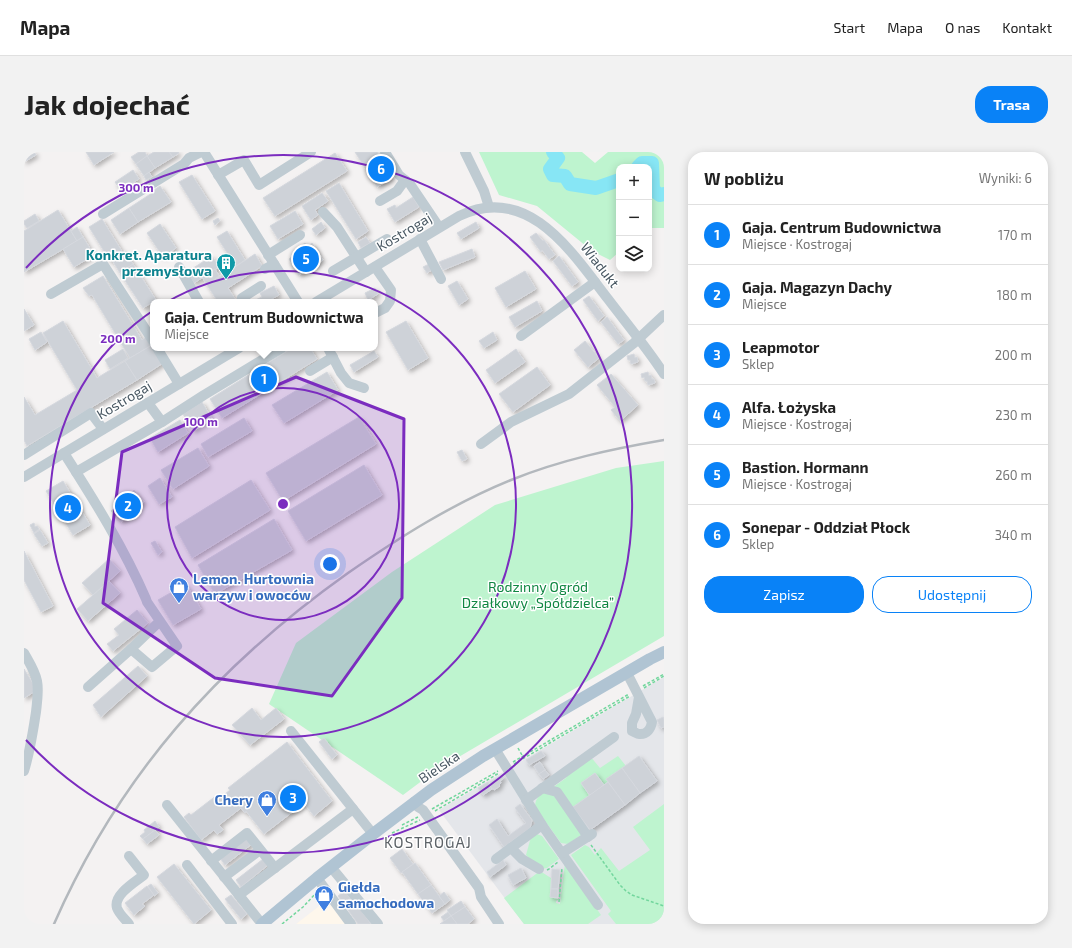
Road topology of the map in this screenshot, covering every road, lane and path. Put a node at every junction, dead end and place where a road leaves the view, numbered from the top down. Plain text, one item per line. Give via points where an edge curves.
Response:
1 (201, 152) edge
2 (204, 152) edge
3 (311, 152) edge
4 (385, 152) edge
5 (465, 152) edge
6 (241, 156) edge
7 (218, 175) junction
8 (405, 180) junction
9 (380, 201) dead end
10 (489, 207) junction
11 (323, 212) dead end
12 (103, 214) dead end
13 (439, 228) junction
14 (300, 235) dead end
15 (387, 239) dead end
16 (420, 239) junction
17 (268, 255) junction
18 (357, 257) junction
19 (274, 264) junction
20 (179, 267) dead end
21 (370, 269) junction
22 (264, 270) dead end
23 (332, 272) dead end
24 (440, 279) dead end
25 (595, 282) junction
26 (261, 286) dead end
27 (51, 294) dead end
28 (197, 299) edge
29 (242, 299) edge
30 (296, 299) edge
31 (321, 299) edge
32 (378, 312) edge
33 (664, 315) edge
34 (150, 336) edge
35 (521, 336) dead end
36 (639, 339) junction
37 (159, 351) edge
38 (228, 351) edge
39 (277, 351) edge
40 (330, 351) edge
41 (333, 357) junction
42 (310, 371) dead end
43 (664, 374) edge
44 (179, 384) junction
45 (364, 388) dead end
46 (148, 402) junction
47 (162, 422) junction
48 (103, 429) junction
49 (480, 444) dead end
50 (64, 453) junction
51 (24, 455) edge
52 (76, 472) junction
53 (24, 476) edge
54 (160, 621) junction
55 (131, 649) junction
56 (664, 649) edge
57 (664, 652) edge
58 (24, 653) edge
59 (650, 659) junction
60 (627, 673) junction
61 (664, 675) edge
62 (88, 686) dead end
63 (637, 693) junction
64 (291, 731) dead end
65 (614, 737) dead end
66 (495, 749) junction
67 (506, 768) junction
68 (24, 771) edge
69 (542, 788) junction
70 (526, 800) junction
71 (414, 802) junction
72 (167, 805) dead end
73 (353, 809) junction
74 (425, 815) junction
75 (542, 825) junction
76 (389, 831) dead end
77 (373, 834) junction
78 (388, 835) dead end
79 (589, 836) junction
80 (511, 848) junction
81 (260, 850) junction
82 (129, 856) dead end
83 (563, 856) junction
84 (496, 859) dead end
85 (211, 861) junction
86 (187, 865) dead end
87 (331, 867) junction
88 (275, 868) junction
89 (539, 870) joint
90 (224, 877) junction
91 (321, 883) junction
92 (239, 895) junction
93 (308, 897) dead end
94 (559, 902) dead end
95 (598, 905) dead end
96 (664, 906) edge
97 (292, 913) dead end
98 (282, 921) dead end
99 (129, 924) edge
100 (232, 924) edge
101 (262, 924) edge
102 (282, 924) edge
103 (351, 924) edge
104 (378, 924) edge
105 (499, 924) edge

1 - 12 street
2 - 7 street
3 - 6 street via 259,185
4 - 8 street
5 - 10 street
6 - 7 street
7 - 17 street
8 - 9 street via 397,191
8 - 13 street
10 - 13 street, Kostrogaj via 464,213
10 - 25 street, Wiadukt via 512,209 540,223 564,242
11 - 18 street via 337,227
13 - 16 street, Kostrogaj
14 - 17 street
15 - 18 street
16 - 21 street, Kostrogaj
16 - 24 street
17 - 19 street
18 - 21 street
18 - 23 street
19 - 22 street
19 - 30 street
20 - 28 street
21 - 31 street, Kostrogaj
21 - 32 street via 391,290 390,301
25 - 35 street
25 - 36 street, Wiadukt
26 - 29 street
27 - 34 street via 103,264
33 - 36 street
36 - 43 street, Wiadukt
36 - 49 street via 569,394 511,422
37 - 44 street
38 - 44 street, Kostrogaj
39 - 47 street
40 - 41 street
41 - 42 street
41 - 45 street via 349,383
44 - 46 street, Kostrogaj
46 - 47 street
46 - 48 street, Kostrogaj
47 - 52 street
48 - 50 street, Kostrogaj
48 - 51 street via 91,413
50 - 52 street
50 - 53 street, Kostrogaj
52 - 54 street via 108,524 146,600
54 - 55 street
54 - 55 street via 177,646 152,668
55 - 62 street
56 - 59 main road, Bielska
57 - 59 main road, Bielska
58 - 68 street via 37,681 38,696
59 - 60 main road, Bielska
60 - 63 street
60 - 66 main road, Bielska
61 - 63 path
63 - 67 path
64 - 73 street
65 - 69 street
66 - 67 street
66 - 71 main road, Bielska
67 - 70 street
67 - 74 path
69 - 70 street
69 - 79 street via 557,792
70 - 75 street
71 - 74 street
71 - 77 main road, Bielska
72 - 85 street
73 - 77 street
73 - 88 street
74 - 76 path
74 - 78 path
74 - 105 street via 479,888 481,897
75 - 80 street
75 - 83 street
77 - 87 main road, Bielska
79 - 83 street
79 - 96 path via 602,862 626,891
80 - 84 street
80 - 89 street
81 - 85 street via 247,833
81 - 88 street
81 - 90 street
82 - 99 street via 144,875 117,900 117,910
83 - 89 path via 549,869
83 - 94 path
83 - 95 street
85 - 90 street
86 - 100 street
87 - 91 main road, Bielska
87 - 104 street
88 - 92 street
90 - 92 street
91 - 93 path
91 - 101 main road, Bielska
91 - 102 path
91 - 103 street
92 - 101 street
97 - 98 path

